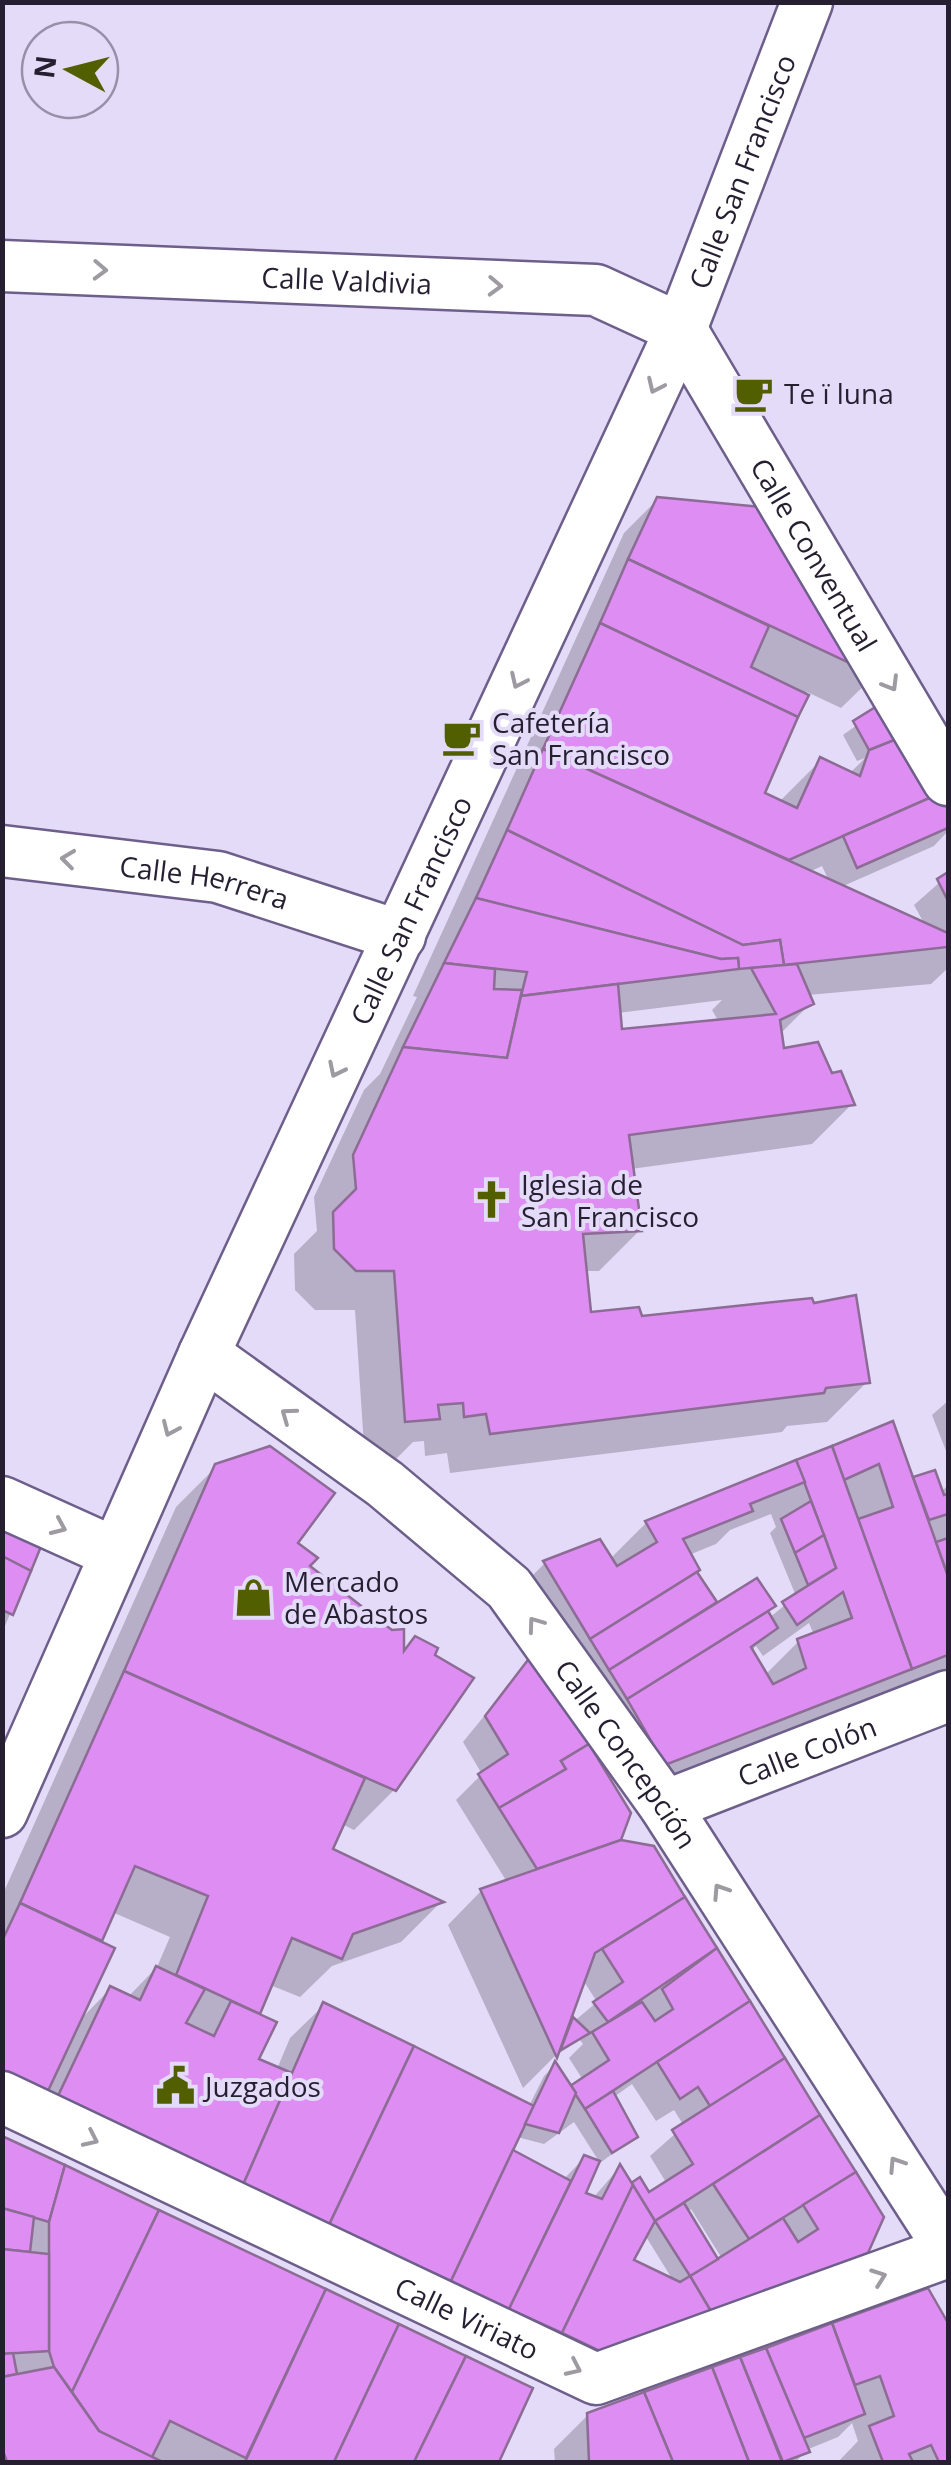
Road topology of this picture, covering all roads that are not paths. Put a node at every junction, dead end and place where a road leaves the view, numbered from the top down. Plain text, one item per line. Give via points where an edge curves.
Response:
1 (808, 2) edge
2 (2, 266) edge
3 (681, 329) junction
4 (948, 780) edge
5 (2, 851) edge
6 (400, 936) junction
7 (204, 1354) junction
8 (2, 1502) edge
9 (114, 1553) junction
10 (948, 1696) edge
11 (666, 1806) junction
12 (2, 1812) edge
13 (2, 2097) edge
14 (948, 2249) edge

1 - 3 street, Calle San Francisco
2 -> 3 street, Calle Valdivia via 596,290
3 -> 4 street, Calle Conventual
3 -> 6 street, Calle San Francisco
6 -> 5 street, Calle Herrera via 218,877
6 -> 7 street, Calle San Francisco
7 -> 9 street, Calle San Francisco
11 -> 7 street, Calle Concepción via 509,1588 385,1484
8 -> 9 street
9 - 12 street, Calle San Francisco
10 - 11 street, Calle Colón
14 -> 11 street, Calle Concepción
13 -> 14 street, Calle Viriato via 596,2379

